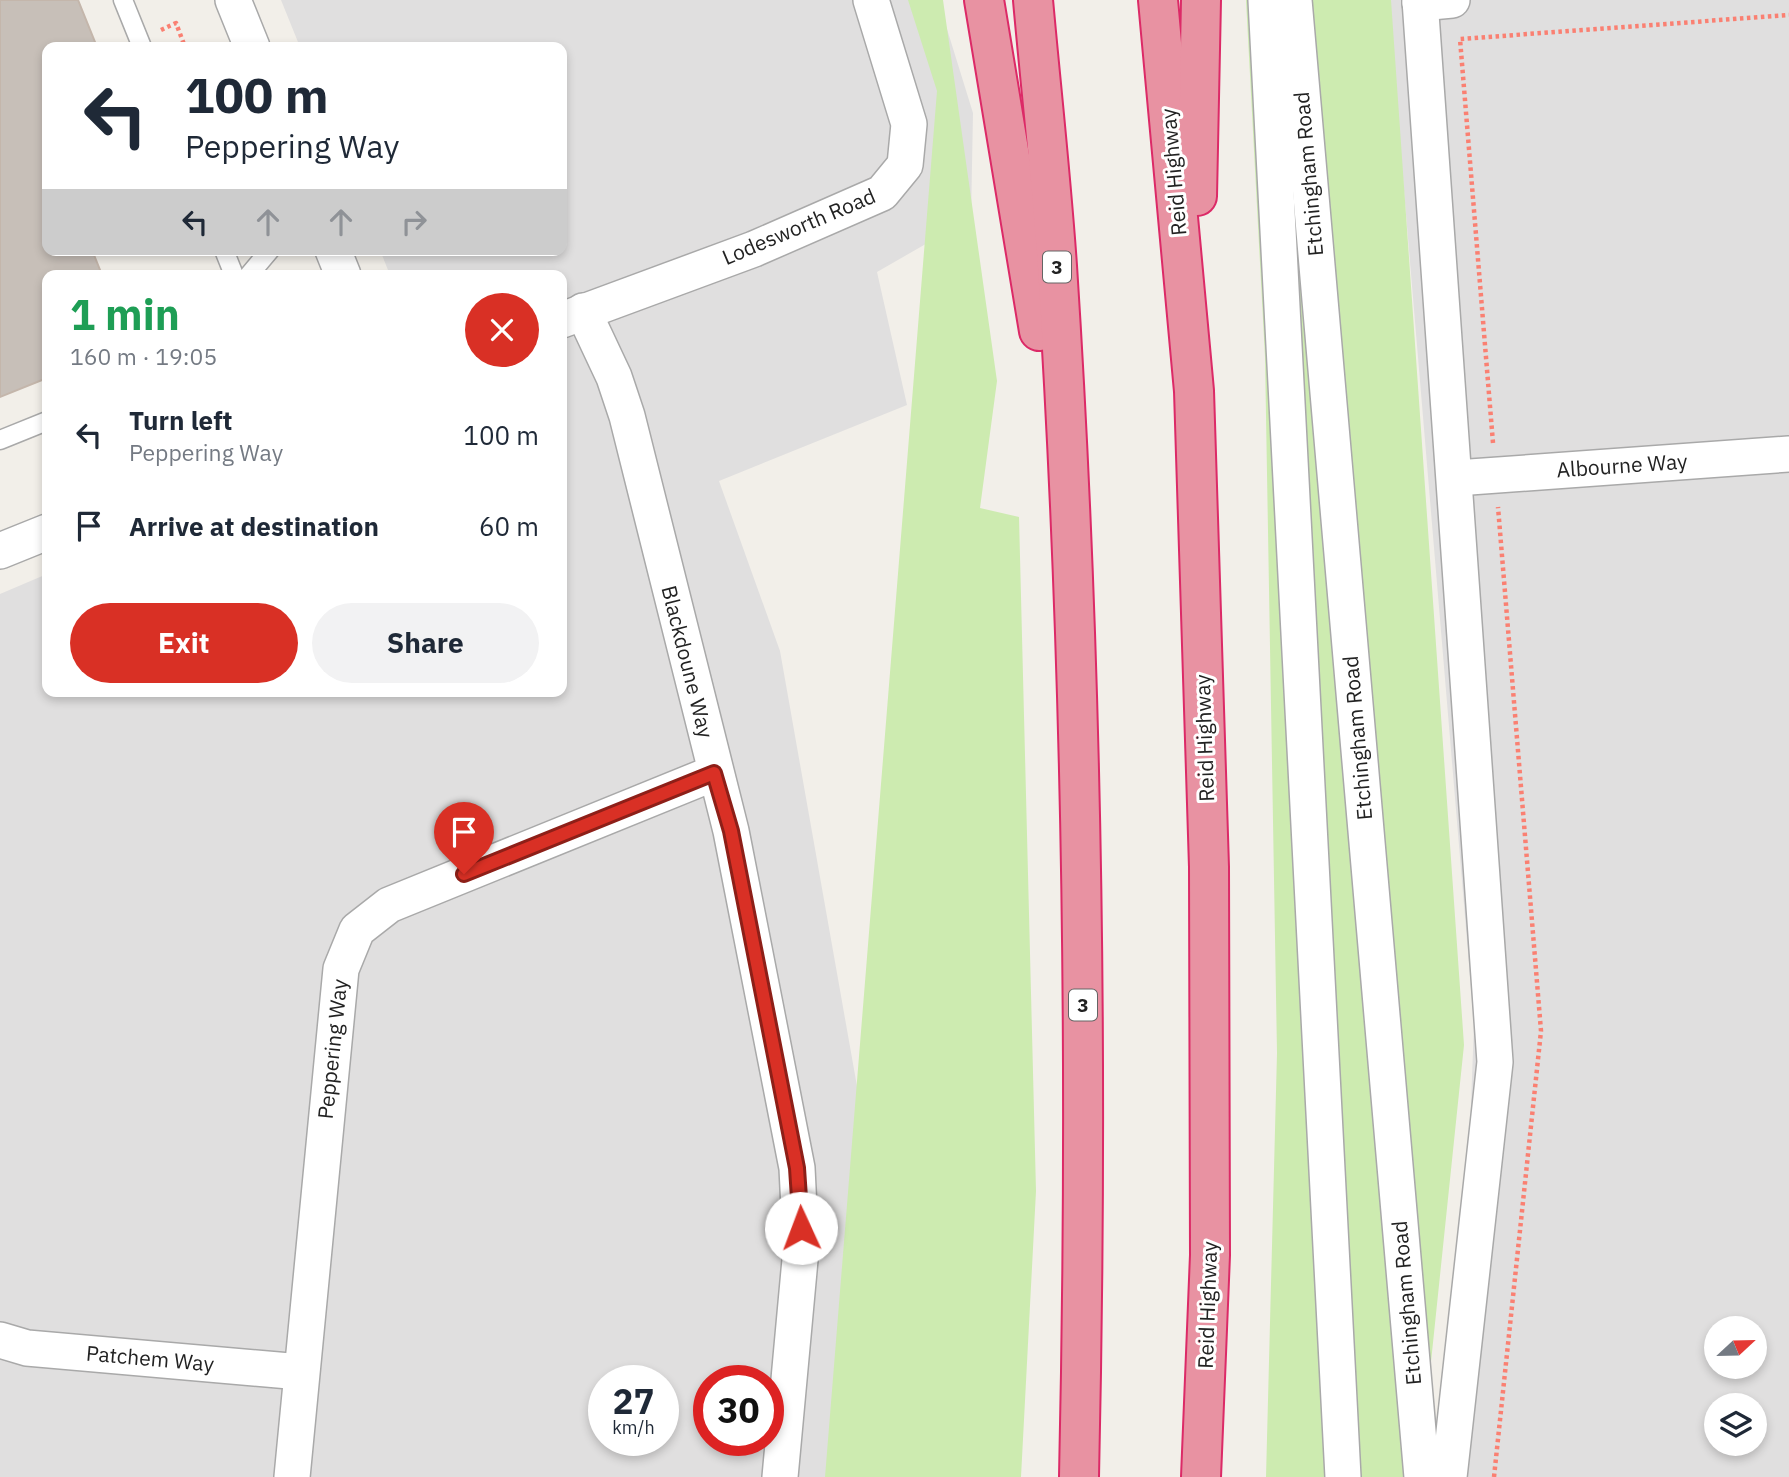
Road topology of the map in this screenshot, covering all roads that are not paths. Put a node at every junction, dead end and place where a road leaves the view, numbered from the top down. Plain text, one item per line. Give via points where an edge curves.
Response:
1 (122, 0) edge
2 (233, 0) edge
3 (871, 0) edge
4 (984, 0) edge
5 (1032, 0) edge
6 (1158, 0) edge
7 (1201, 0) edge
8 (1266, 0) edge
9 (1294, 0) edge
10 (1431, 1) edge
11 (140, 42) edge
12 (250, 42) edge
13 (265, 256) edge
14 (253, 270) edge
15 (572, 315) edge
16 (1194, 391) junction
17 (42, 423) edge
18 (0, 440) edge
19 (1789, 454) edge
20 (1456, 478) junction
21 (42, 534) edge
22 (1072, 534) junction
23 (0, 551) edge
24 (714, 773) junction
25 (0, 1340) edge
26 (301, 1372) junction
27 (292, 1477) edge
28 (780, 1477) edge
29 (1079, 1477) edge
30 (1201, 1477) edge
31 (1343, 1477) edge
32 (1422, 1477) edge
33 (1449, 1477) edge

1 - 11 lane
2 - 12 street
3 - 15 street, Lodesworth Road via 909,124 905,165 882,193 754,249
4 - 22 highway
5 - 22 highway, 3 via 1056,263
6 - 16 highway, Reid Highway
7 - 16 highway
8 - 31 street, Etchingham Road
9 - 32 street, Etchingham Road
10 - 20 street
13 - 14 lane
15 - 24 street, Blackdoune Way via 614,377 627,416
16 - 30 highway, Reid Highway via 1211,1002 1210,1255
17 - 18 lane
19 - 20 street, Albourne Way
20 - 33 street via 1495,1062
21 - 23 street
22 - 29 highway, 3 via 1083,874 1084,1255
24 - 26 street, Peppering Way via 389,905 357,930 341,970
24 - 28 street, Blackdoune Way via 734,845 801,1207
25 - 26 street, Patchem Way via 27,1348
26 - 27 street, Peppering Way

